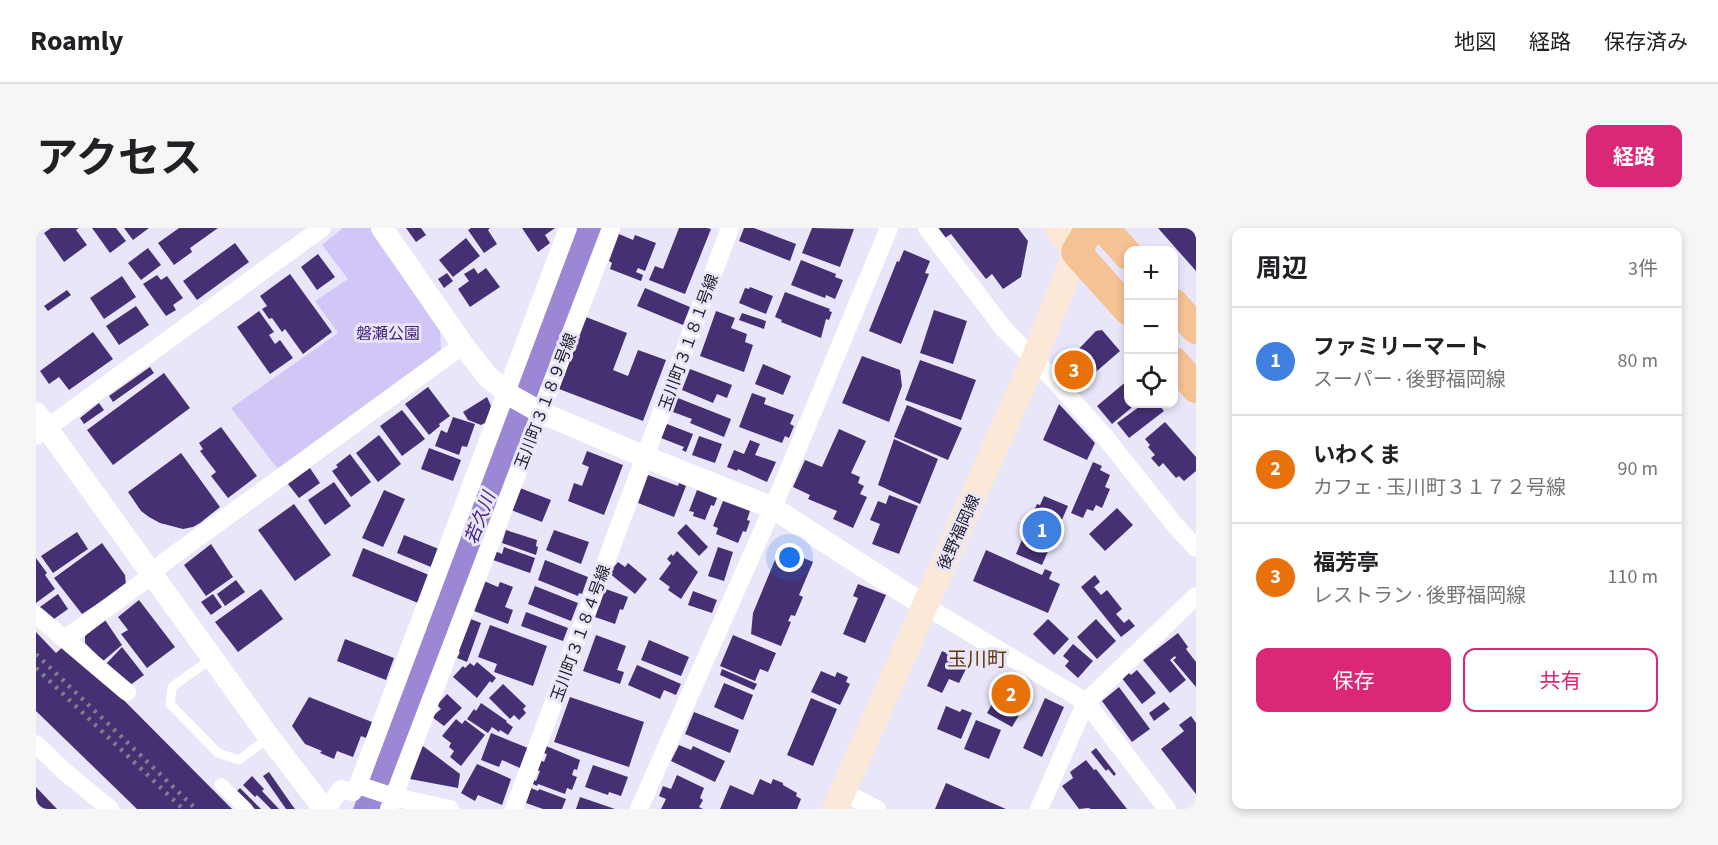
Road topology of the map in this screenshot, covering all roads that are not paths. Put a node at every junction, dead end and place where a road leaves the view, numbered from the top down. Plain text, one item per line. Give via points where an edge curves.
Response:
1 (322, 228) edge
2 (382, 228) edge
3 (568, 228) edge
4 (611, 228) edge
5 (730, 228) edge
6 (889, 228) edge
7 (927, 228) edge
8 (1057, 228) edge
9 (1104, 228) edge
10 (1083, 240) edge
11 (1124, 250) edge
12 (1124, 304) edge
13 (1178, 309) edge
14 (1196, 329) edge
15 (463, 345) junction
16 (1034, 358) junction
17 (1178, 368) edge
18 (1196, 388) edge
19 (508, 393) junction
20 (540, 412) junction
21 (40, 426) edge
22 (645, 457) junction
23 (772, 508) junction
24 (1196, 548) edge
25 (152, 575) junction
26 (1196, 596) edge
27 (925, 606) junction
28 (36, 615) edge
29 (65, 639) junction
30 (212, 658) junction
31 (129, 694) dead end
32 (1086, 702) junction
33 (269, 737) junction
34 (36, 744) edge
35 (221, 785) dead end
36 (358, 785) junction
37 (839, 800) edge
38 (392, 803) edge
39 (110, 809) edge
40 (246, 809) edge
41 (325, 809) edge
42 (450, 809) edge
43 (514, 809) edge
44 (639, 809) edge
45 (877, 809) edge
46 (1039, 809) edge
47 (1167, 809) edge

1 - 21 street
2 - 15 street
3 - 19 street
4 - 20 street, 玉川町３１８９号線
5 - 22 street, 玉川町３１８１号線
6 - 23 street
7 - 16 street via 1004,329
8 - 10 main road
9 - 11 highway
10 - 12 highway
10 - 16 main road, 後野福岡線
13 - 14 highway
15 - 19 street via 488,377
15 - 25 street via 163,563
16 - 24 street
16 - 27 main road, 後野福岡線
17 - 18 highway
19 - 20 street
19 - 36 street
20 - 22 street
20 - 38 street, 玉川町３１８９号線
21 - 25 street
22 - 23 street
22 - 43 street, 玉川町３１８４号線
23 - 27 street
23 - 44 street
25 - 29 street
25 - 30 street
26 - 32 street
27 - 32 street
27 - 37 main road, 後野福岡線
28 - 29 street
29 - 31 street
30 - 33 street
30 - 33 lane via 172,687 170,704 218,753 239,760
32 - 46 street
32 - 47 street
33 - 41 street
34 - 39 street
35 - 40 street
36 - 38 street
36 - 41 street via 353,792 340,789
37 - 45 street
38 - 42 street

